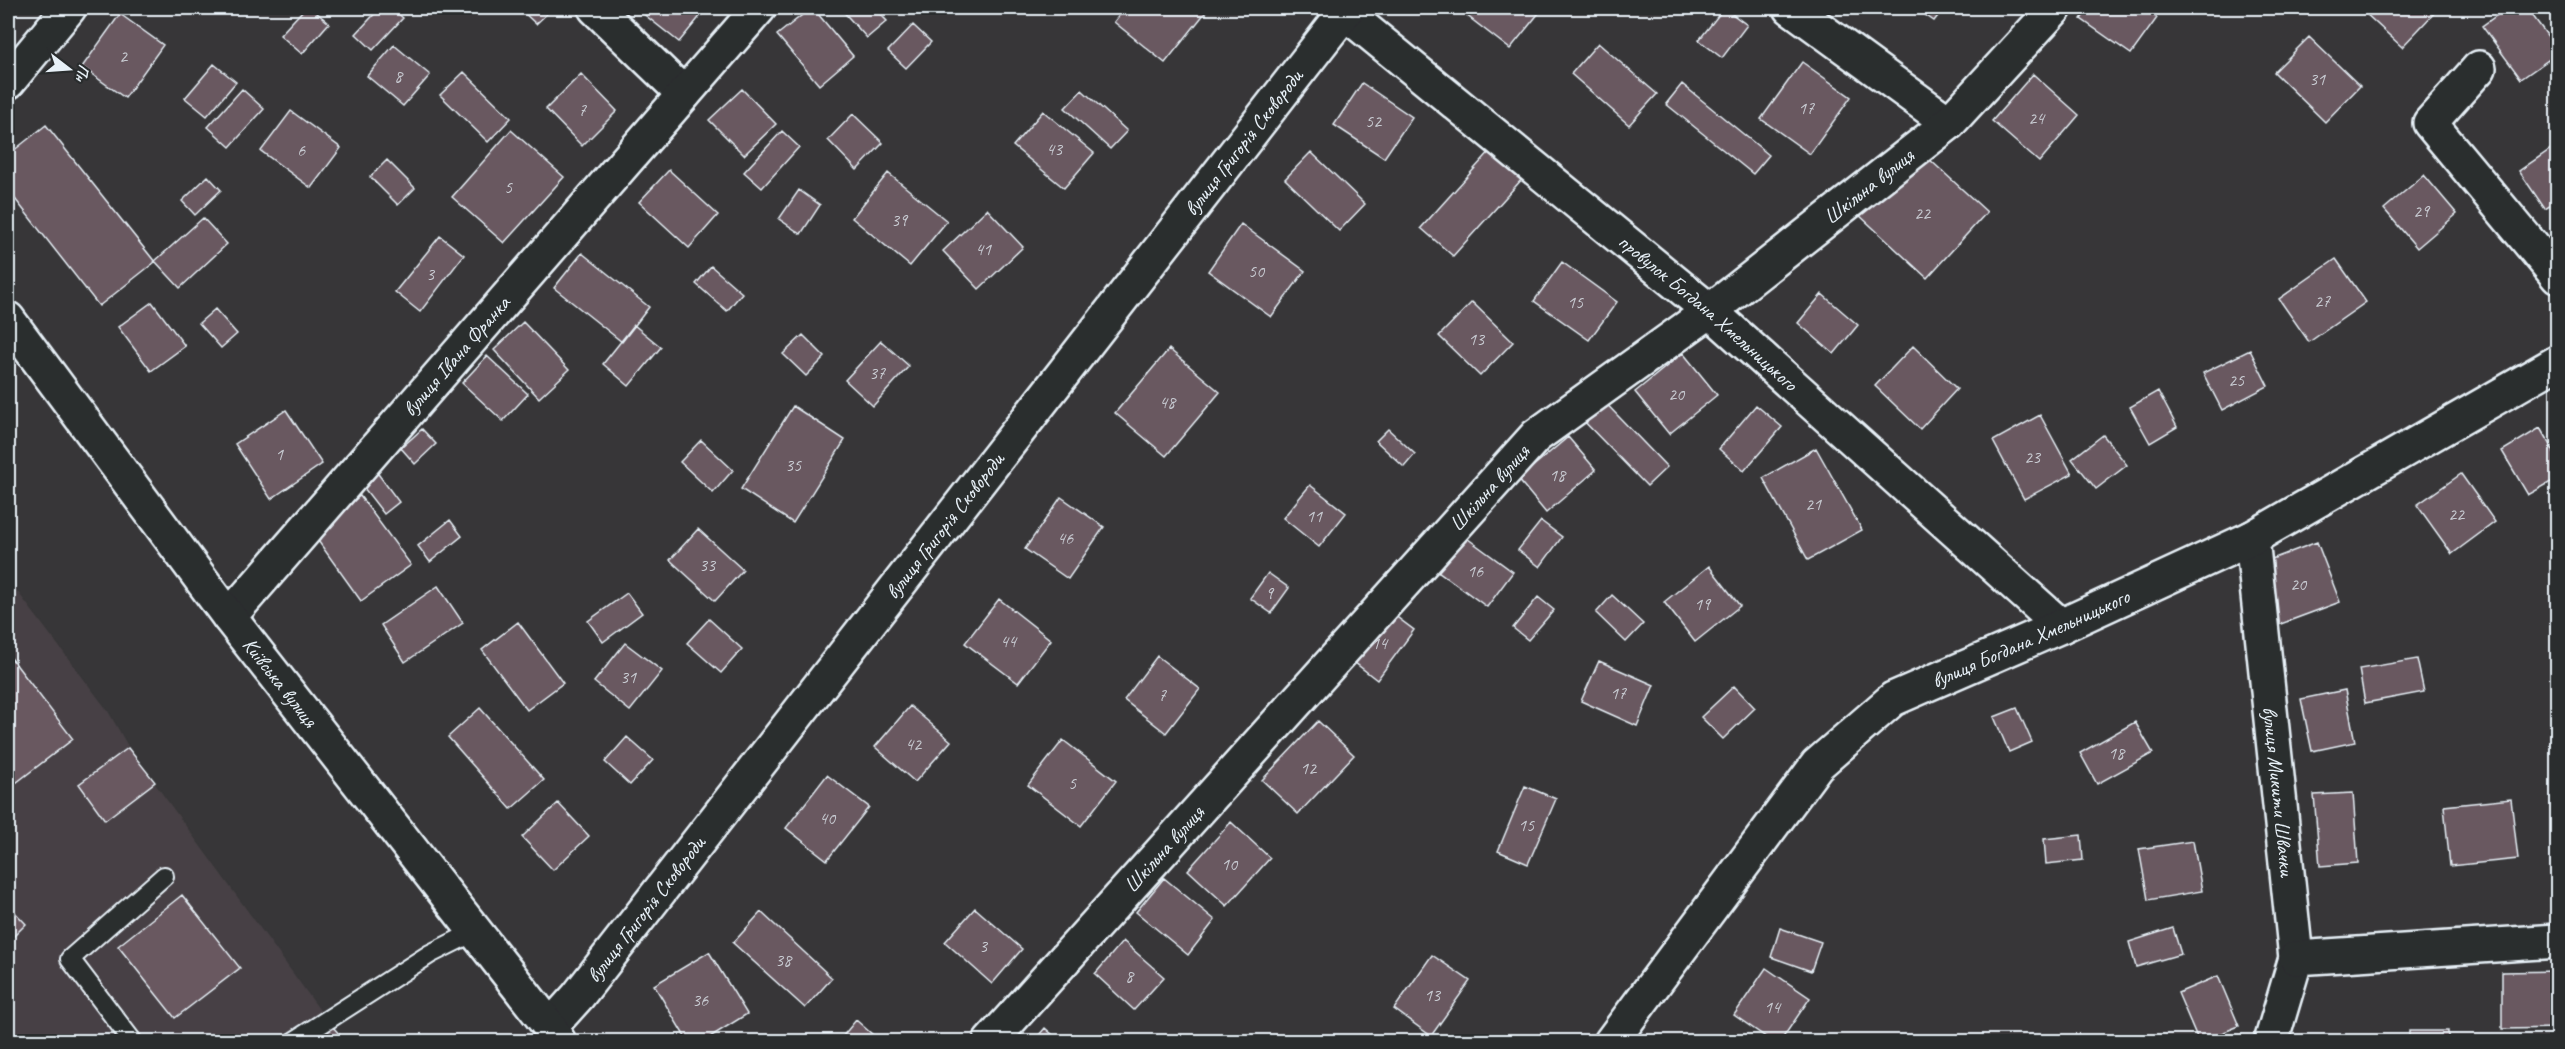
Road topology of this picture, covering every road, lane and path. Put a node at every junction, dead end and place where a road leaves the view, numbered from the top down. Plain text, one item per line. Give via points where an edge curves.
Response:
1 (69, 8) edge
2 (595, 8) edge
3 (759, 8) edge
4 (1791, 8) edge
5 (2055, 8) edge
6 (1346, 10) edge
7 (2479, 68) dead end
8 (8, 82) edge
9 (684, 94) junction
10 (1949, 123) junction
11 (2558, 277) edge
12 (1710, 311) junction
13 (11, 333) edge
14 (2558, 362) edge
15 (2252, 538) junction
16 (229, 617) junction
17 (2061, 626) junction
18 (164, 876) dead end
19 (476, 931) junction
20 (2558, 941) edge
21 (2296, 958) junction
22 (548, 1036) edge
23 (133, 1041) edge
24 (293, 1041) edge
25 (990, 1041) edge
26 (1611, 1041) edge
27 (2271, 1041) edge

1 - 8 street
2 - 9 street
3 - 9 street, вулиця Івана Франка
4 - 10 street
5 - 10 street, Шкільна вулиця
6 - 12 street, провулок Богдана Хмельницького
6 - 22 street, вулиця Григорія Сковороди
7 - 11 street via 2430,123
9 - 16 street, вулиця Івана Франка
10 - 12 street, Шкільна вулиця
12 - 17 street, провулок Богдана Хмельницького
12 - 25 street, Шкільна вулиця via 1536,436
13 - 16 street, Київська вулиця
14 - 15 street, вулиця Богдана Хмельницького
15 - 17 street, вулиця Богдана Хмельницького
15 - 21 street, вулиця Микити Швачки
16 - 19 street, Київська вулиця
17 - 26 street, вулиця Богдана Хмельницького via 1893,699 1817,765
18 - 23 lane via 70,959
19 - 22 street, Київська вулиця
19 - 24 lane via 430,954
20 - 21 street
21 - 27 street, вулиця Микити Швачки

